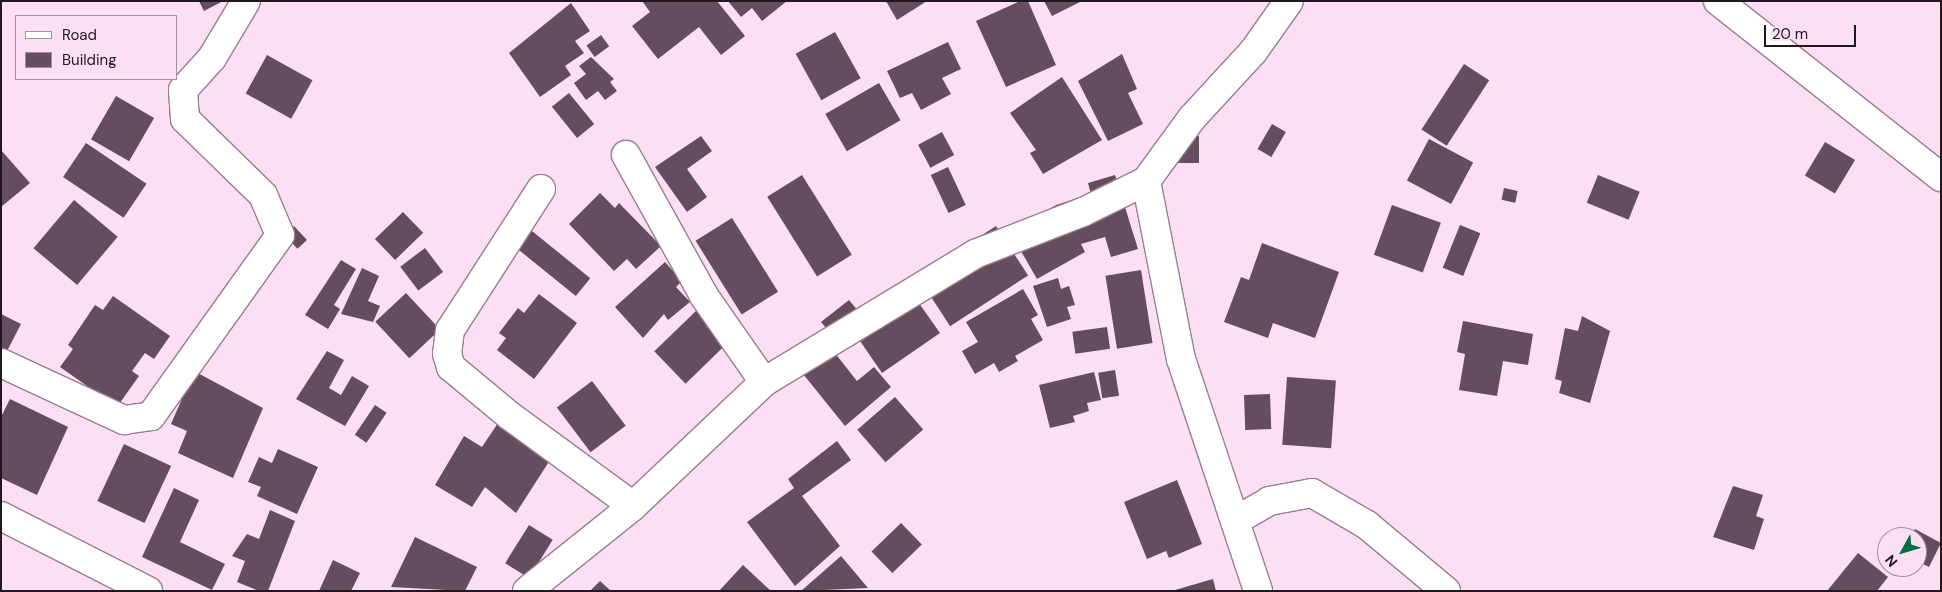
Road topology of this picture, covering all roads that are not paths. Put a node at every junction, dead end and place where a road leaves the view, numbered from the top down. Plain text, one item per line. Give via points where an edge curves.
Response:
1 (246, 1) edge
2 (1289, 1) edge
3 (1718, 1) edge
4 (626, 155) dead end
5 (1941, 177) edge
6 (1146, 181) junction
7 (541, 189) dead end
8 (1, 363) edge
9 (764, 382) junction
10 (632, 506) junction
11 (1, 516) edge
12 (1235, 520) junction
13 (148, 591) edge
14 (527, 591) edge
15 (1258, 591) edge
16 (1446, 591) edge

1 - 8 street via 212,58 183,90 185,119 263,195 280,235 150,416 124,420
2 - 6 street via 1253,52 1192,118
3 - 5 street
4 - 9 street via 704,296
6 - 9 street via 1083,212 975,254
6 - 12 street via 1182,359
7 - 10 street via 450,330 447,354 451,367 510,416
9 - 10 street
10 - 14 street
11 - 13 street
12 - 15 street
12 - 16 street via 1268,501 1312,493 1367,525

